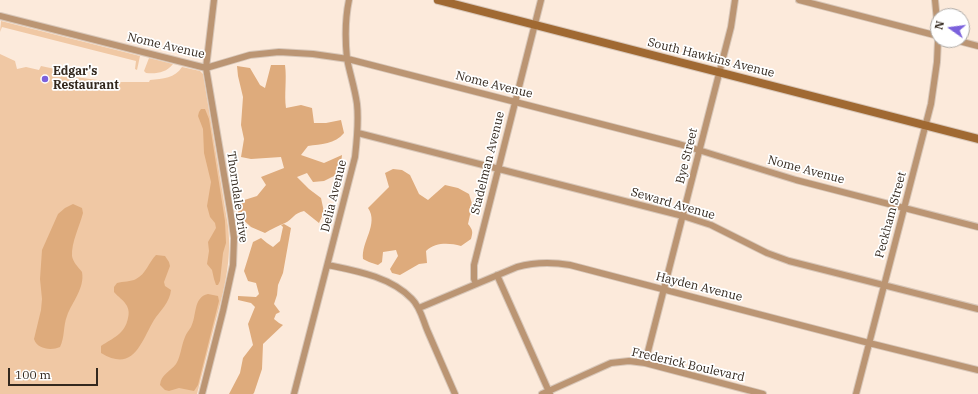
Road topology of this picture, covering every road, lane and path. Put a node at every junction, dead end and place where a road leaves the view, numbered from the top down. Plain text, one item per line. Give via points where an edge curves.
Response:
1 (214, 0) edge
2 (349, 0) edge
3 (438, 0) edge
4 (541, 0) edge
5 (735, 0) edge
6 (799, 0) edge
7 (0, 16) edge
8 (535, 25) junction
9 (930, 34) edge
10 (938, 48) edge
11 (348, 59) junction
12 (206, 68) junction
13 (720, 72) junction
14 (515, 101) junction
15 (926, 125) junction
16 (358, 133) junction
17 (978, 139) edge
18 (700, 150) junction
19 (498, 169) junction
20 (904, 208) junction
21 (683, 216) junction
22 (978, 227) edge
23 (328, 265) junction
24 (497, 275) junction
25 (476, 284) junction
26 (885, 285) junction
27 (664, 290) junction
28 (419, 308) junction
29 (978, 309) edge
30 (869, 343) junction
31 (645, 364) junction
32 (978, 370) edge
33 (550, 393) edge
34 (202, 394) edge
35 (294, 394) edge
36 (455, 394) edge
37 (542, 394) edge
38 (763, 394) edge
39 (856, 394) edge

1 - 12 street, Thorndale Drive
2 - 11 street, Delia Avenue via 346,19
3 - 8 main road, South Hawkins Avenue
4 - 8 street, Stadelman Avenue
5 - 13 street, Bye Street
6 - 9 street
7 - 12 street, Nome Avenue
8 - 13 main road, South Hawkins Avenue
8 - 14 street, Stadelman Avenue
10 - 15 street, Peckham Street via 938,62
11 - 12 street, Nome Avenue via 279,52 250,55
11 - 14 street, Nome Avenue
11 - 16 street, Delia Avenue
12 - 34 street, Thorndale Drive via 231,216 234,254 230,281
13 - 15 main road, South Hawkins Avenue
13 - 18 street, Bye Street
14 - 18 street, Nome Avenue
14 - 19 street, Stadelman Avenue
15 - 17 main road, South Hawkins Avenue
15 - 20 street, Peckham Street
16 - 19 street, Seward Avenue
16 - 23 street, Delia Avenue via 354,161
18 - 20 street, Nome Avenue via 796,180
18 - 21 street, Bye Street
19 - 21 street, Seward Avenue
19 - 25 street, Stadelman Avenue via 474,265
20 - 22 street, Nome Avenue
20 - 26 street, Peckham Street
21 - 26 street, Seward Avenue via 712,225 767,253 789,261
21 - 27 street, Bye Street
23 - 28 street via 390,283 412,299
23 - 35 street, Delia Avenue
24 - 25 street, Hayden Avenue
24 - 27 street, Hayden Avenue via 527,264 552,263
24 - 33 street
25 - 28 street, Hayden Avenue
26 - 29 street, Seward Avenue
26 - 30 street, Peckham Street
27 - 30 street, Hayden Avenue
27 - 31 street, Bye Street
28 - 36 street
30 - 32 street, Hayden Avenue
30 - 39 street, Peckham Street
31 - 33 street, Frederick Boulevard via 630,361 611,363
31 - 38 street, Frederick Boulevard
33 - 37 street, Frederick Boulevard

